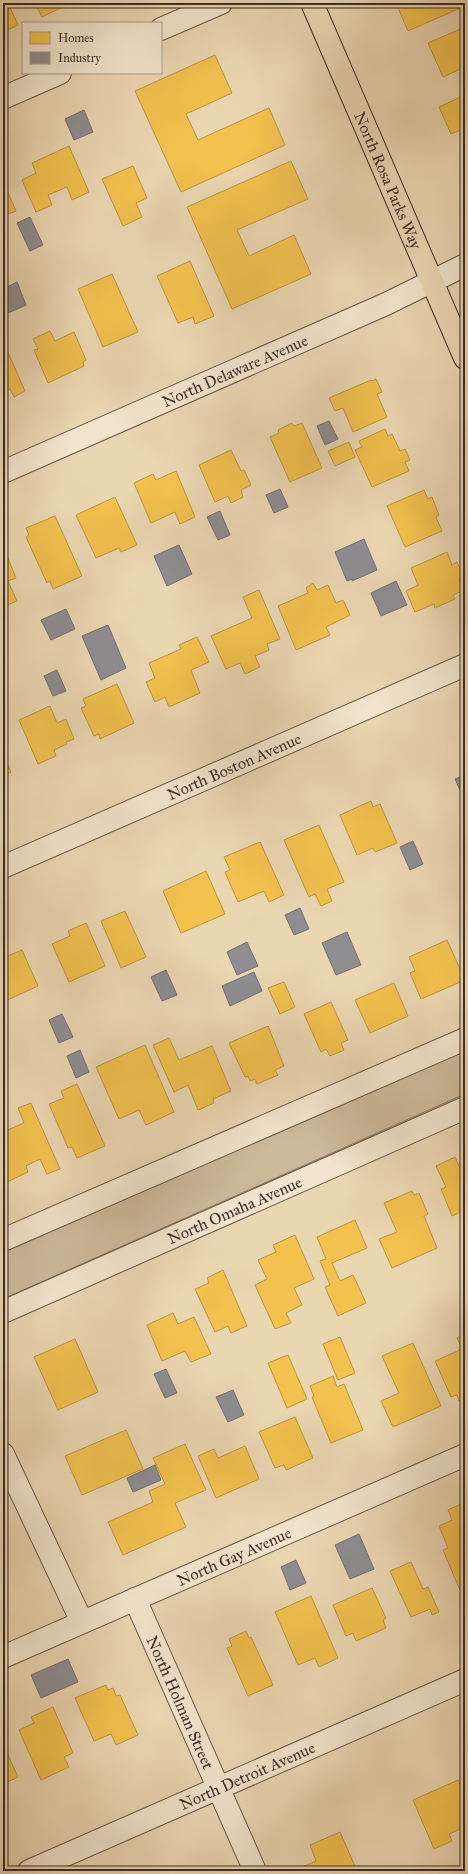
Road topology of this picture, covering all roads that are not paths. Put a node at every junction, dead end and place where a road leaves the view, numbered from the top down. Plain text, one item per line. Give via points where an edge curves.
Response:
1 (221, 3) edge
2 (312, 3) edge
3 (162, 29) edge
4 (58, 74) edge
5 (3, 98) edge
6 (465, 265) edge
7 (432, 281) junction
8 (465, 358) edge
9 (3, 472) edge
10 (465, 665) edge
11 (3, 867) edge
12 (465, 1039) edge
13 (465, 1108) edge
14 (3, 1240) edge
15 (3, 1312) edge
16 (3, 1454) edge
17 (465, 1455) edge
18 (135, 1599) junction
19 (82, 1622) junction
20 (3, 1657) edge
21 (465, 1680) edge
22 (219, 1789) junction
23 (29, 1871) edge
24 (254, 1871) edge

1 - 3 street
2 - 7 main road, North Rosa Parks Way
4 - 5 street
6 - 7 street, North Delaware Avenue
7 - 8 main road, North Rosa Parks Way
7 - 9 street, North Delaware Avenue via 379,307
10 - 11 street, North Boston Avenue
12 - 14 street
13 - 15 street, North Omaha Avenue
16 - 19 street
17 - 18 street, North Gay Avenue
18 - 19 street, North Gay Avenue
18 - 22 street, North Holman Street
19 - 20 street, North Gay Avenue
21 - 22 street, North Detroit Avenue
22 - 23 street, North Detroit Avenue
22 - 24 street, North Holman Street

